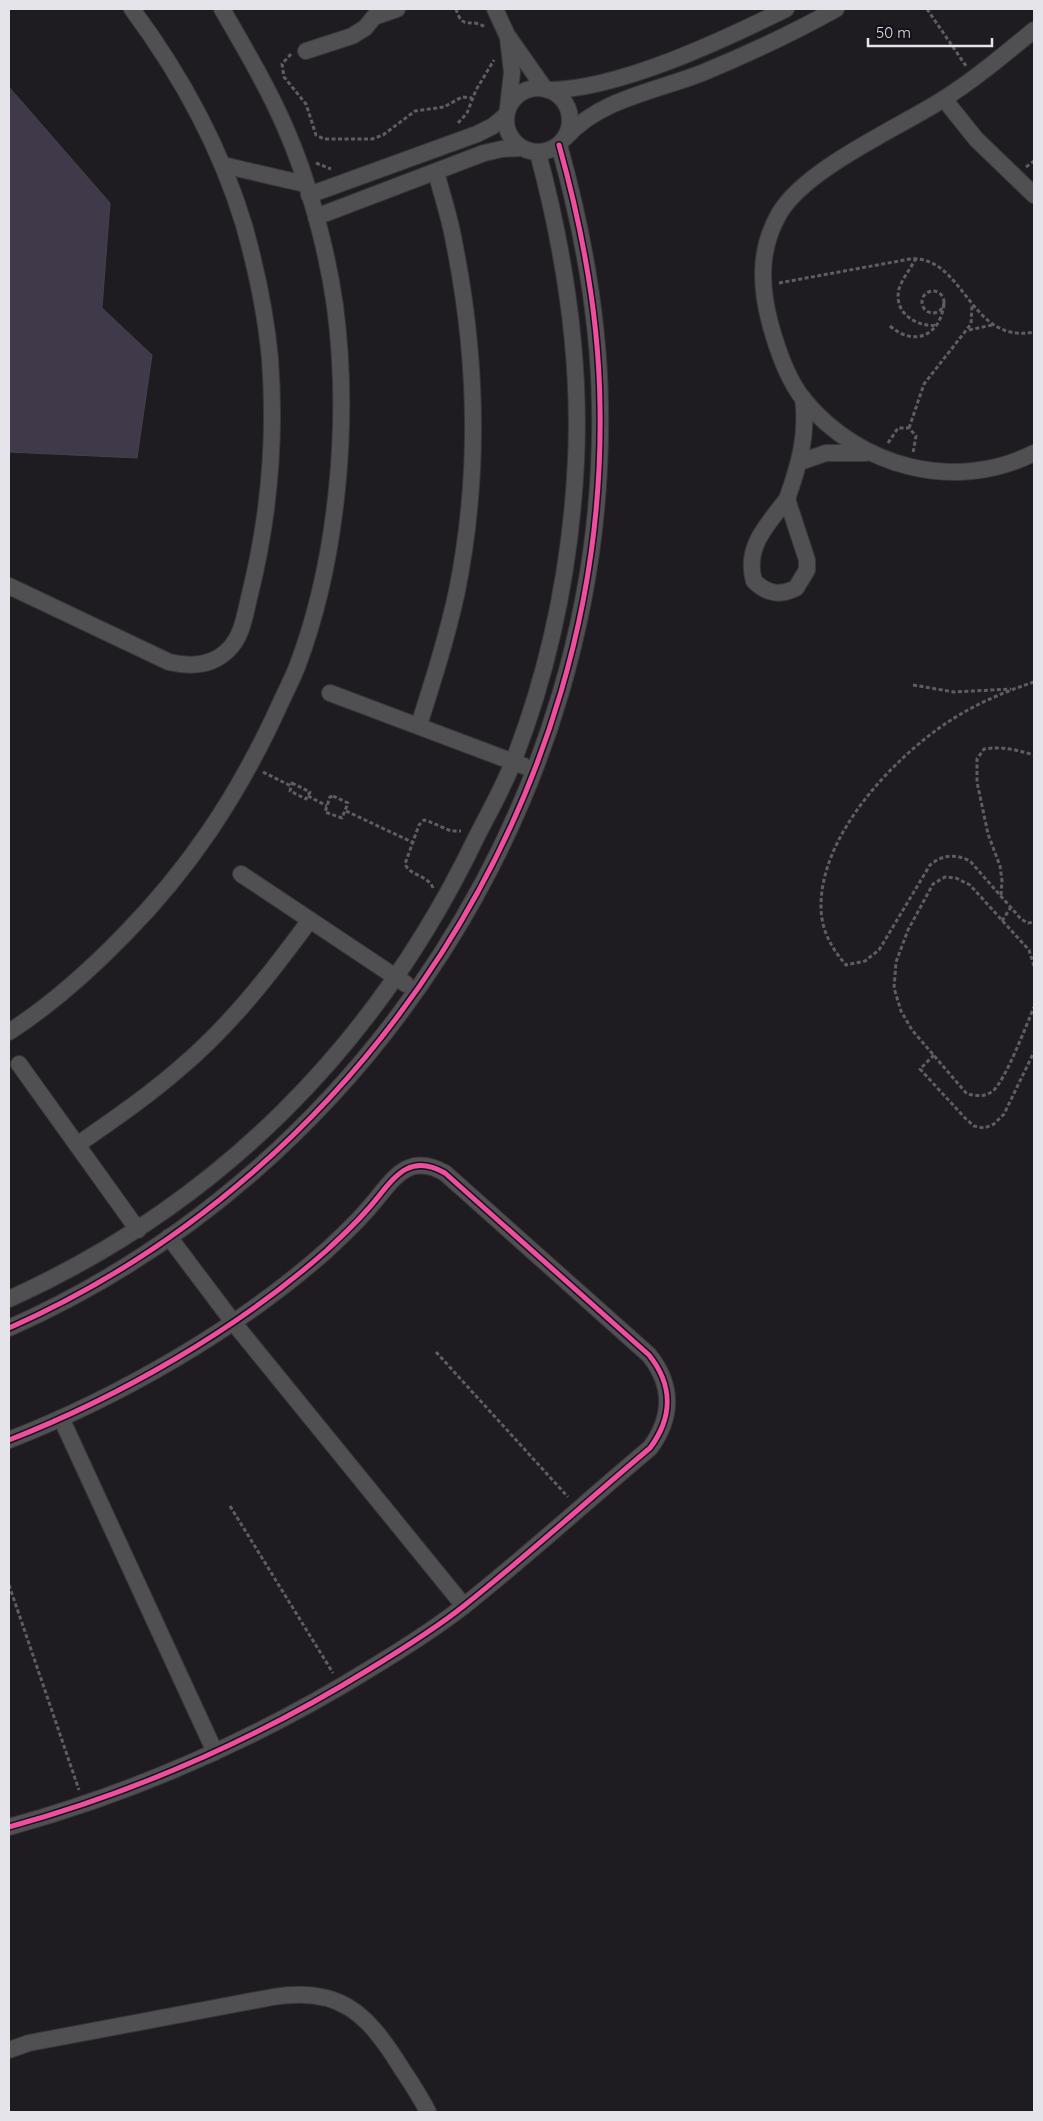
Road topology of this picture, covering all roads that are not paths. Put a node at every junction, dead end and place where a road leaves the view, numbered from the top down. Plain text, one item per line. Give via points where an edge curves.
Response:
1 (132, 9) edge
2 (222, 9) edge
3 (397, 9) edge
4 (495, 9) edge
5 (786, 9) edge
6 (836, 9) edge
7 (365, 15) edge
8 (1034, 30) edge
9 (507, 35) junction
10 (306, 51) road end
11 (547, 89) junction
12 (944, 99) junction
13 (507, 112) junction
14 (562, 141) junction
15 (521, 148) junction
16 (538, 153) junction
17 (224, 164) junction
18 (436, 172) junction
19 (307, 190) junction
20 (1034, 195) edge
21 (316, 217) junction
22 (803, 398) junction
23 (1034, 453) edge
24 (876, 456) junction
25 (800, 462) junction
26 (787, 499) junction
27 (9, 586) edge
28 (330, 693) dead end
29 (419, 725) junction
30 (514, 761) junction
31 (536, 770) junction
32 (241, 874) dead end
33 (310, 920) junction
34 (396, 977) junction
35 (416, 990) junction
36 (9, 1032) edge
37 (19, 1064) dead end
38 (77, 1145) junction
39 (138, 1230) junction
40 (169, 1237) junction
41 (9, 1299) edge
42 (233, 1322) junction
43 (9, 1328) edge
44 (61, 1418) junction
45 (9, 1440) edge
46 (464, 1606) junction
47 (215, 1752) junction
48 (9, 1827) edge
49 (9, 2050) edge
50 (428, 2112) edge

1 - 17 street via 194,104
2 - 19 street via 285,127
3 - 7 street
4 - 9 street
5 - 11 street via 734,34 643,70 585,87
6 - 14 street via 744,55 605,107 584,120
7 - 10 street via 365,28 352,36
8 - 12 street
9 - 11 street
9 - 13 street via 512,72
11 - 13 street via 533,88 522,92
11 - 14 street via 557,94 568,109 569,128
12 - 20 street via 988,152
12 - 22 street via 814,176 779,214 768,237 762,262 762,286 774,339
13 - 15 street via 509,133
13 - 19 street via 493,126 478,134
14 - 16 street via 550,151
14 - 31 street via 593,300 598,353 600,459 591,556 580,617 568,668
15 - 16 street
15 - 18 street via 493,151
16 - 30 street via 570,304 576,382 576,459 566,562 557,612 546,663
17 - 19 street
17 - 27 street via 260,291 270,357 273,424 269,491 259,557 238,637 215,659 200,665 184,666 169,662
18 - 21 street
18 - 29 street via 454,240 466,310 473,450 468,520 457,590 441,658
19 - 21 street
21 - 36 street via 335,305 342,394 338,484 322,581 297,667 251,766 214,826 160,898 98,962
22 - 24 street via 837,432
22 - 25 street via 805,437
23 - 24 street via 1002,465 940,472 909,468
24 - 25 street via 826,453
25 - 26 street
26 - 26 street via 756,541 751,561 754,580 769,592 796,588 807,570 804,550
28 - 29 street
29 - 30 street
30 - 31 street
30 - 34 street via 460,872
31 - 35 street via 483,885 452,939
32 - 33 street
33 - 34 street
33 - 38 street via 228,1022 182,1067
34 - 35 street
34 - 39 street via 328,1065 270,1126 206,1181
35 - 40 street via 375,1048 310,1119 252,1173
37 - 38 street
38 - 39 street
39 - 41 street via 92,1258
40 - 42 street
40 - 43 street via 111,1275
42 - 44 street via 147,1374
42 - 46 street
42 - 46 street via 328,1249 400,1172 411,1166 423,1165 445,1173 649,1354 665,1380 668,1409 650,1448
44 - 45 street
44 - 47 street
46 - 47 street via 342,1686
47 - 48 street via 128,1789
49 - 50 street via 29,2043 273,1997 320,1996 350,2007 374,2028

